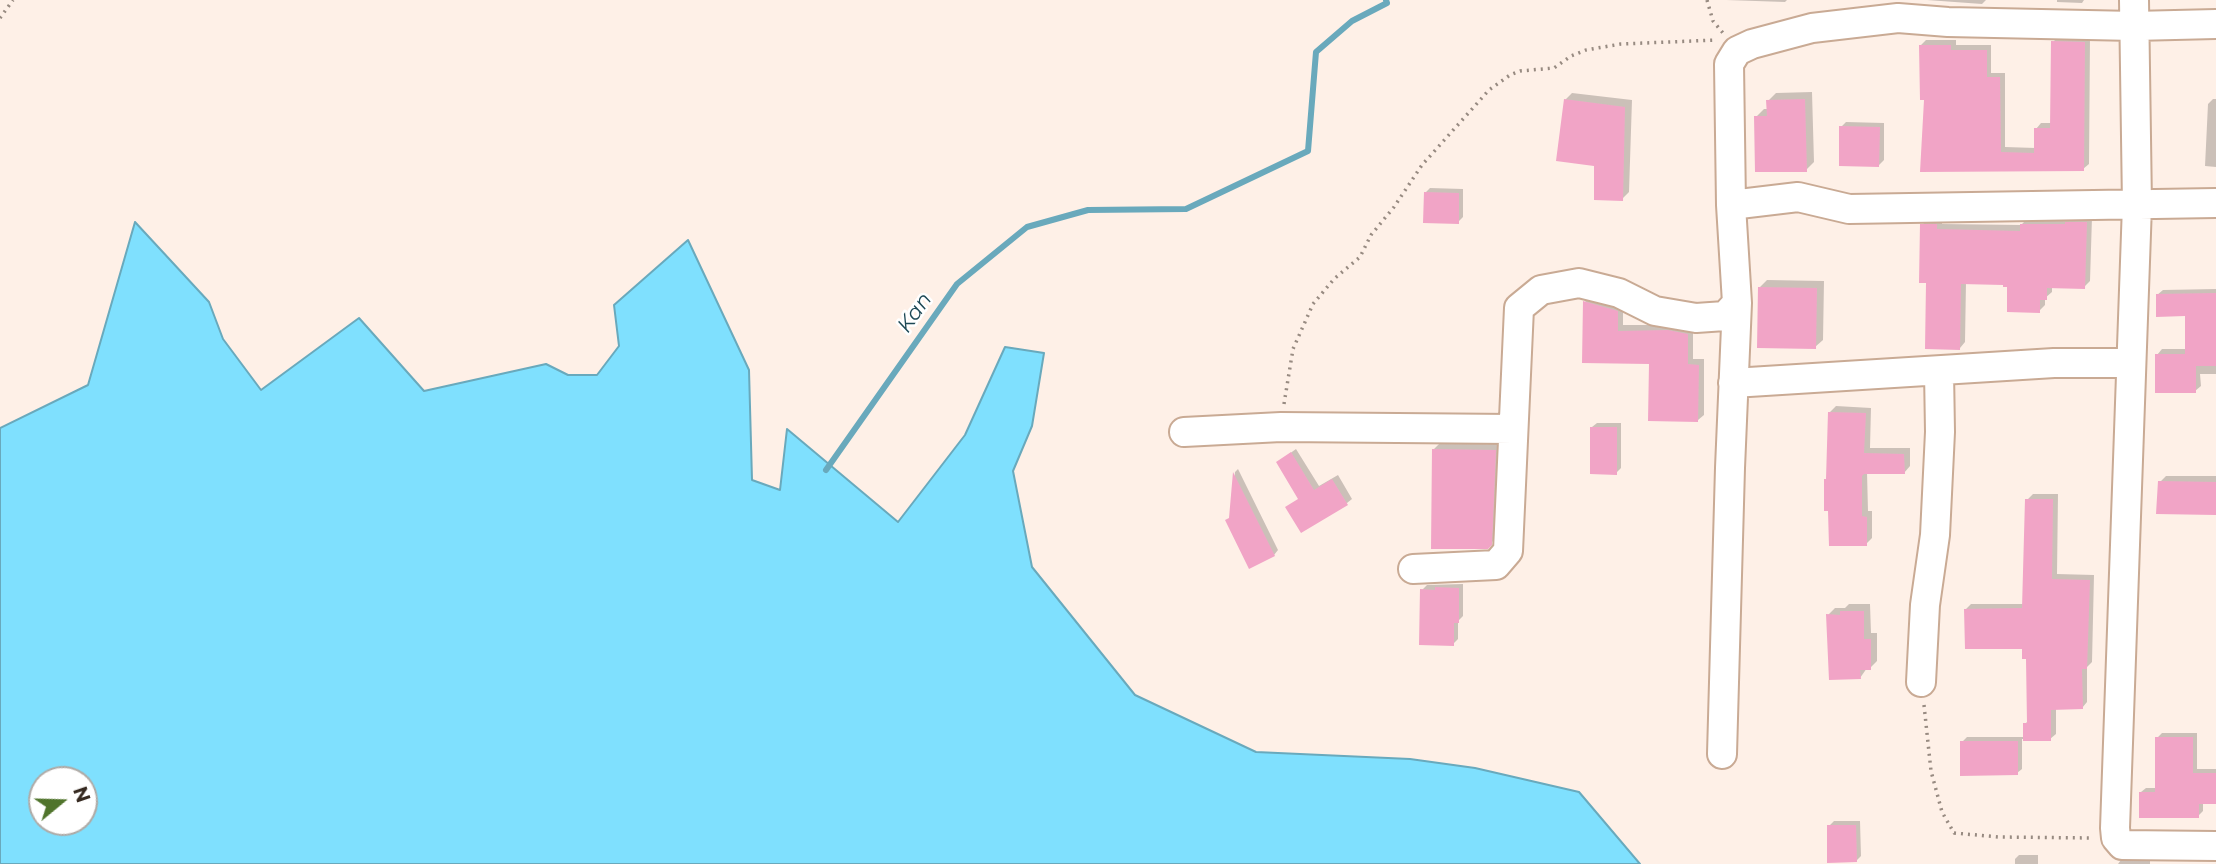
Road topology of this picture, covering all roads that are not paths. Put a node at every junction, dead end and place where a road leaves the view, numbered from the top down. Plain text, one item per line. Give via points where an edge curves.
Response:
1 (1899, 9) edge
2 (2134, 13) edge
3 (2216, 24) edge
4 (2216, 203) edge
5 (1731, 205) junction
6 (2137, 205) junction
7 (1737, 303) junction
8 (2131, 363) junction
9 (1939, 370) junction
10 (1733, 383) junction
11 (1513, 429) junction
12 (1184, 432) dead end
13 (1413, 569) dead end
14 (1921, 682) road end
15 (1722, 754) dead end
16 (2216, 846) edge

1 - 2 street via 1948,22
1 - 5 street via 1812,27 1737,51 1729,64
2 - 3 street
2 - 6 street
4 - 6 street
5 - 6 street via 1798,197 1849,209
5 - 7 street
6 - 8 street
7 - 10 street
7 - 11 street via 1725,316 1696,318 1655,311 1619,293 1579,283 1541,290 1519,308
8 - 9 street
8 - 16 street via 2116,838 2122,845
9 - 10 street
9 - 14 street via 1935,535
10 - 15 street
11 - 12 street via 1281,427
11 - 13 street via 1508,551 1496,565

